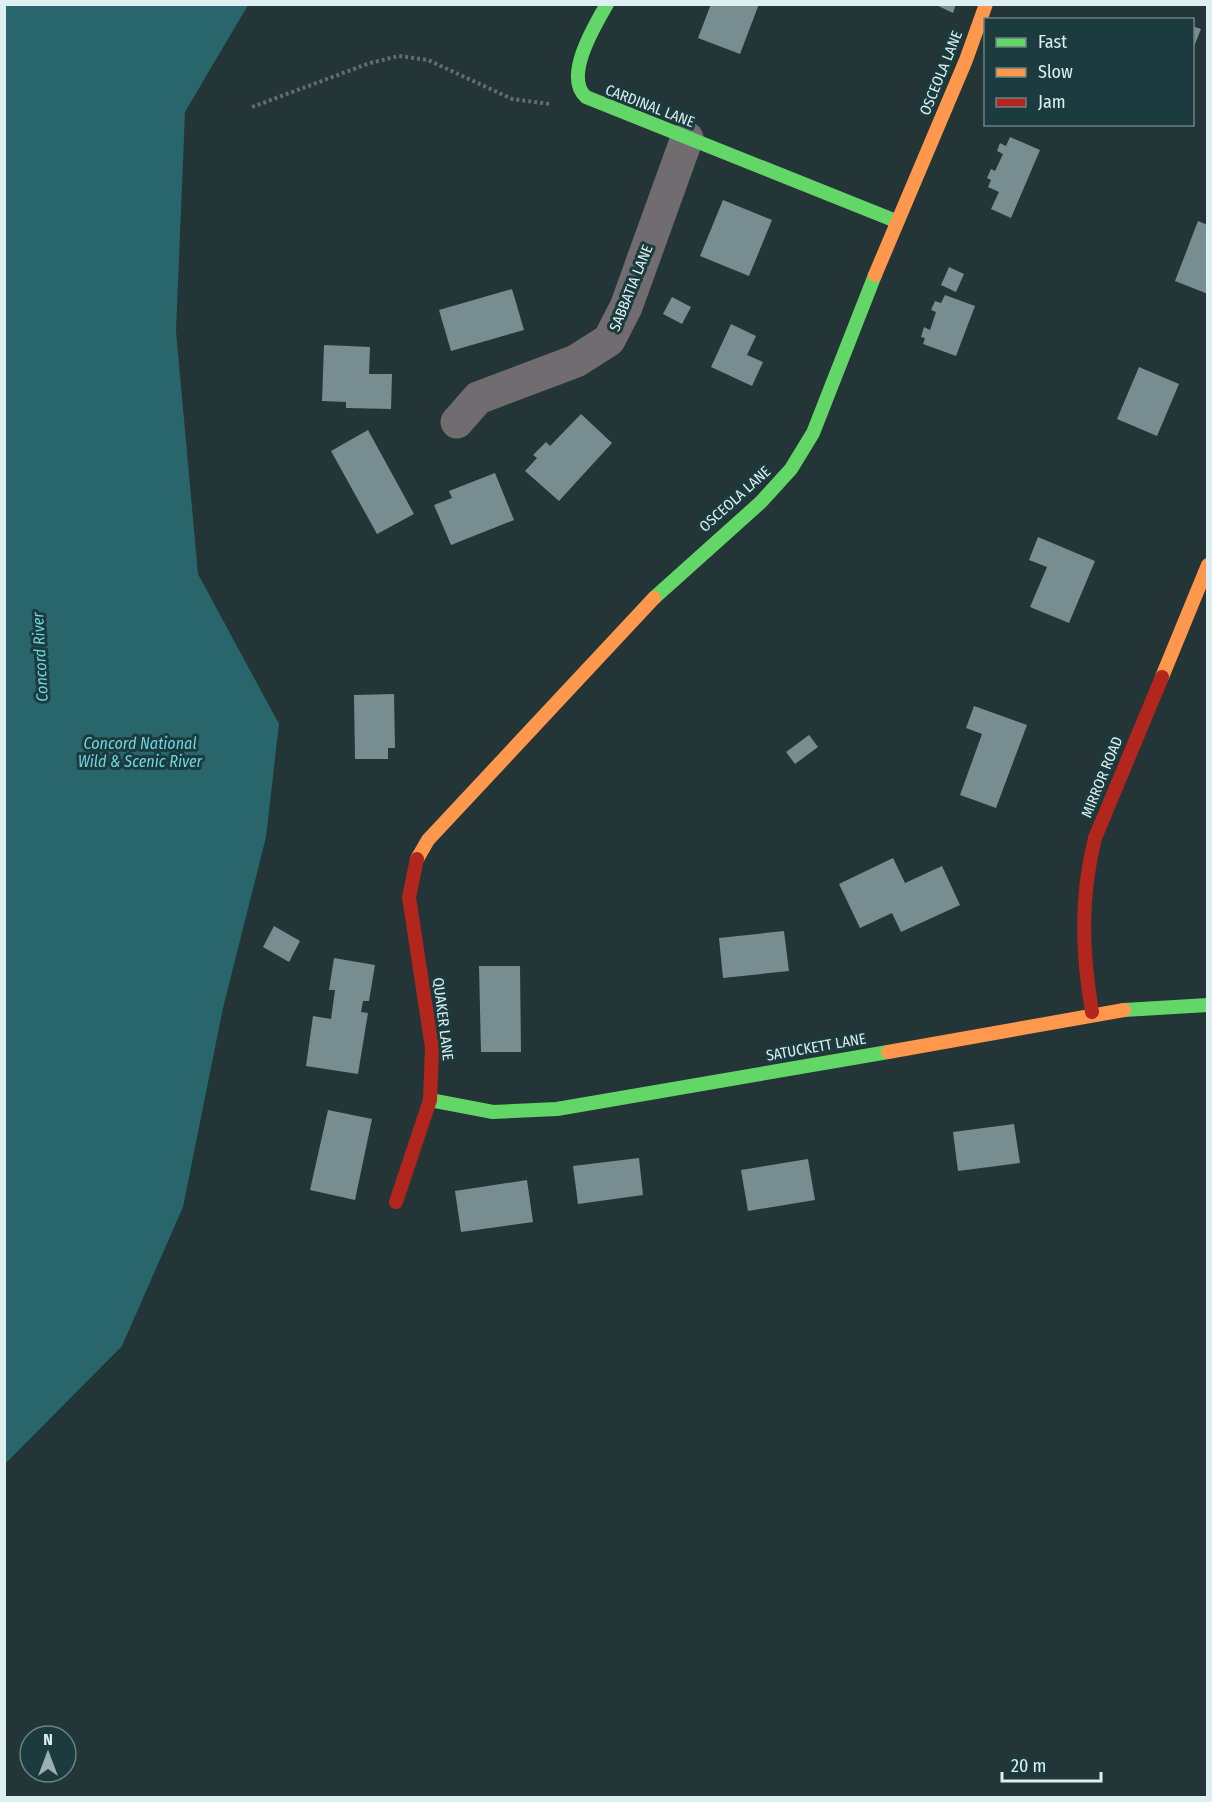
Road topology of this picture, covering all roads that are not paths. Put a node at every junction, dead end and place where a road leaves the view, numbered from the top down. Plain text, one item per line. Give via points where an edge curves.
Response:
1 (607, 4) edge
2 (986, 4) edge
3 (687, 138) junction
4 (896, 221) junction
5 (458, 422) dead end
6 (1208, 565) edge
7 (428, 840) joint
8 (1208, 1005) edge
9 (1092, 1012) junction
10 (430, 1100) junction
11 (396, 1202) dead end

1 - 3 street, CARDINAL LANE via 584,48 578,81 581,92 592,101
2 - 4 street, OSCEOLA LANE
3 - 4 street, CARDINAL LANE
3 - 5 street, SABBATIA LANE via 626,307 609,340 576,361 478,398
4 - 7 street, OSCEOLA LANE via 813,433 791,469 761,502 669,582
6 - 9 street, MIRROR ROAD via 1095,838 1084,874 1081,943
7 - 10 street, QUAKER LANE via 417,856 409,897 432,1048
8 - 9 street, SATUCKETT LANE
9 - 10 street, SATUCKETT LANE via 958,1040 556,1109 494,1112
10 - 11 street, QUAKER LANE

